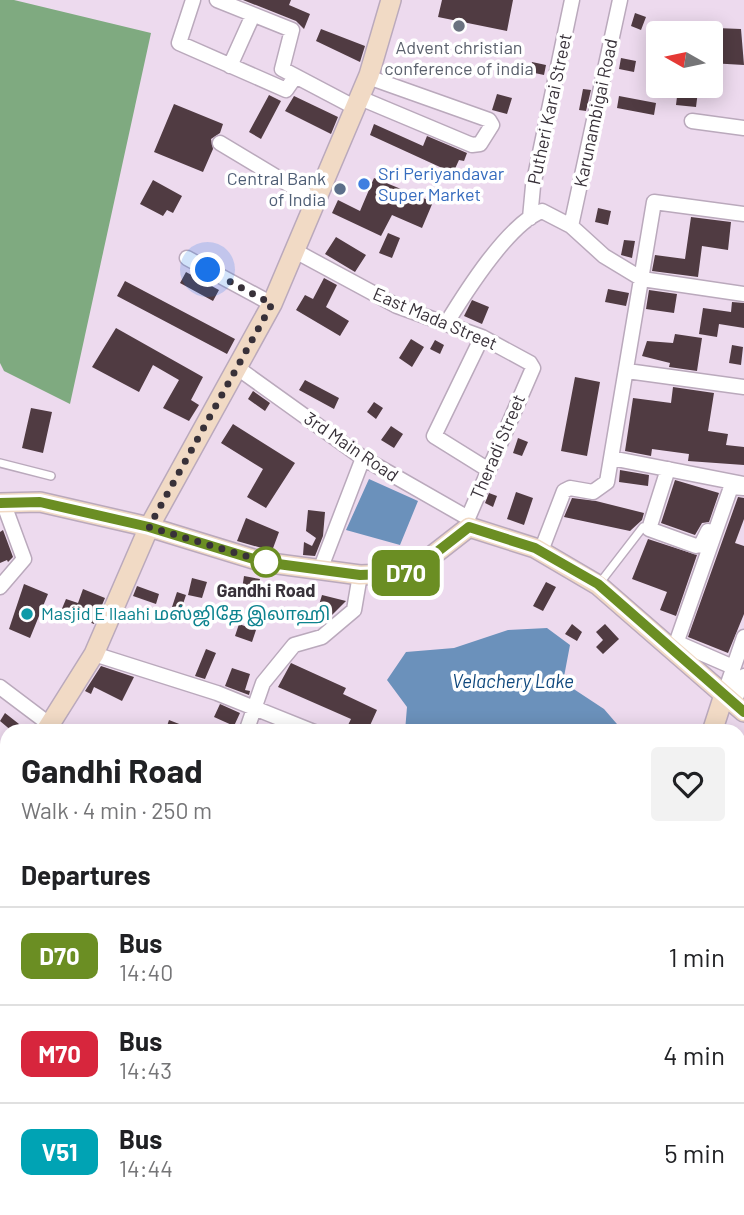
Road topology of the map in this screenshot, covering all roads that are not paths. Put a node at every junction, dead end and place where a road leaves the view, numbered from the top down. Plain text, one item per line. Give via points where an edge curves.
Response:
1 (193, 0) edge
2 (217, 0) edge
3 (391, 0) edge
4 (572, 0) edge
5 (620, 0) edge
6 (253, 15) junction
7 (230, 66) junction
8 (301, 76) junction
9 (368, 77) junction
10 (359, 102) junction
11 (692, 121) dead end
12 (744, 128) edge
13 (220, 142) dead end
14 (318, 202) junction
15 (536, 214) junction
16 (744, 214) edge
17 (571, 226) junction
18 (297, 252) junction
19 (187, 258) dead end
20 (642, 279) junction
21 (744, 294) edge
22 (272, 304) junction
23 (446, 324) junction
24 (482, 337) junction
25 (239, 369) junction
26 (533, 369) joint
27 (626, 371) junction
28 (744, 387) edge
29 (363, 458) junction
30 (611, 458) junction
31 (0, 463) edge
32 (487, 469) junction
33 (668, 469) junction
34 (51, 476) dead end
35 (729, 481) junction
36 (744, 486) edge
37 (3, 513) edge
38 (469, 523) junction
39 (149, 527) junction
40 (643, 527) dead end
41 (541, 551) junction
42 (320, 570) junction
43 (360, 575) junction
44 (598, 584) junction
45 (0, 587) edge
46 (744, 637) edge
47 (94, 653) junction
48 (739, 672) edge
49 (0, 687) edge
50 (734, 703) edge
51 (255, 708) junction
52 (42, 724) edge
53 (50, 724) edge
54 (249, 724) edge
55 (294, 724) edge
56 (718, 724) edge

1 - 7 street via 178,42
2 - 6 street
3 - 9 street
4 - 15 street, Putheri Karai Street via 533,186
5 - 17 street, Karunambigai Road
6 - 7 street
6 - 8 street via 292,30 281,67
7 - 8 street via 288,90
8 - 10 street
9 - 10 street
9 - 10 street via 489,120 492,125 480,144 472,145
10 - 14 street
11 - 12 street
13 - 14 street
14 - 18 street
15 - 17 street
15 - 23 street via 484,266
16 - 20 street via 656,201
17 - 20 street via 604,256
18 - 22 street
18 - 23 street, East Mada Street via 397,306
19 - 22 street
20 - 21 street
20 - 27 street
22 - 25 street
23 - 24 street, East Mada Street
24 - 26 street, East Mada Street via 529,361
24 - 32 street via 434,432 439,442
25 - 29 street, 3rd Main Road
25 - 39 street
26 - 32 street, Theradi Street
27 - 28 street
27 - 30 street
29 - 38 street, 3rd Main Road
29 - 42 street
30 - 33 street
30 - 41 street via 607,482 593,492 570,488 563,493
31 - 34 lane
32 - 38 street, Theradi Street
33 - 35 street
33 - 35 street via 649,529 696,546 701,545
35 - 36 street
36 - 48 street via 731,487 678,638 680,644
37 - 39 street via 40,502
37 - 45 street via 24,559
38 - 41 street
38 - 43 street via 410,573
39 - 42 street via 263,562
39 - 47 street
40 - 44 lane
41 - 44 street
42 - 43 street
43 - 51 street via 354,610 322,636 294,645 263,683
44 - 50 street
46 - 48 street
47 - 51 street
47 - 53 street
48 - 50 street
49 - 52 street
50 - 56 street
51 - 54 street
51 - 55 street

